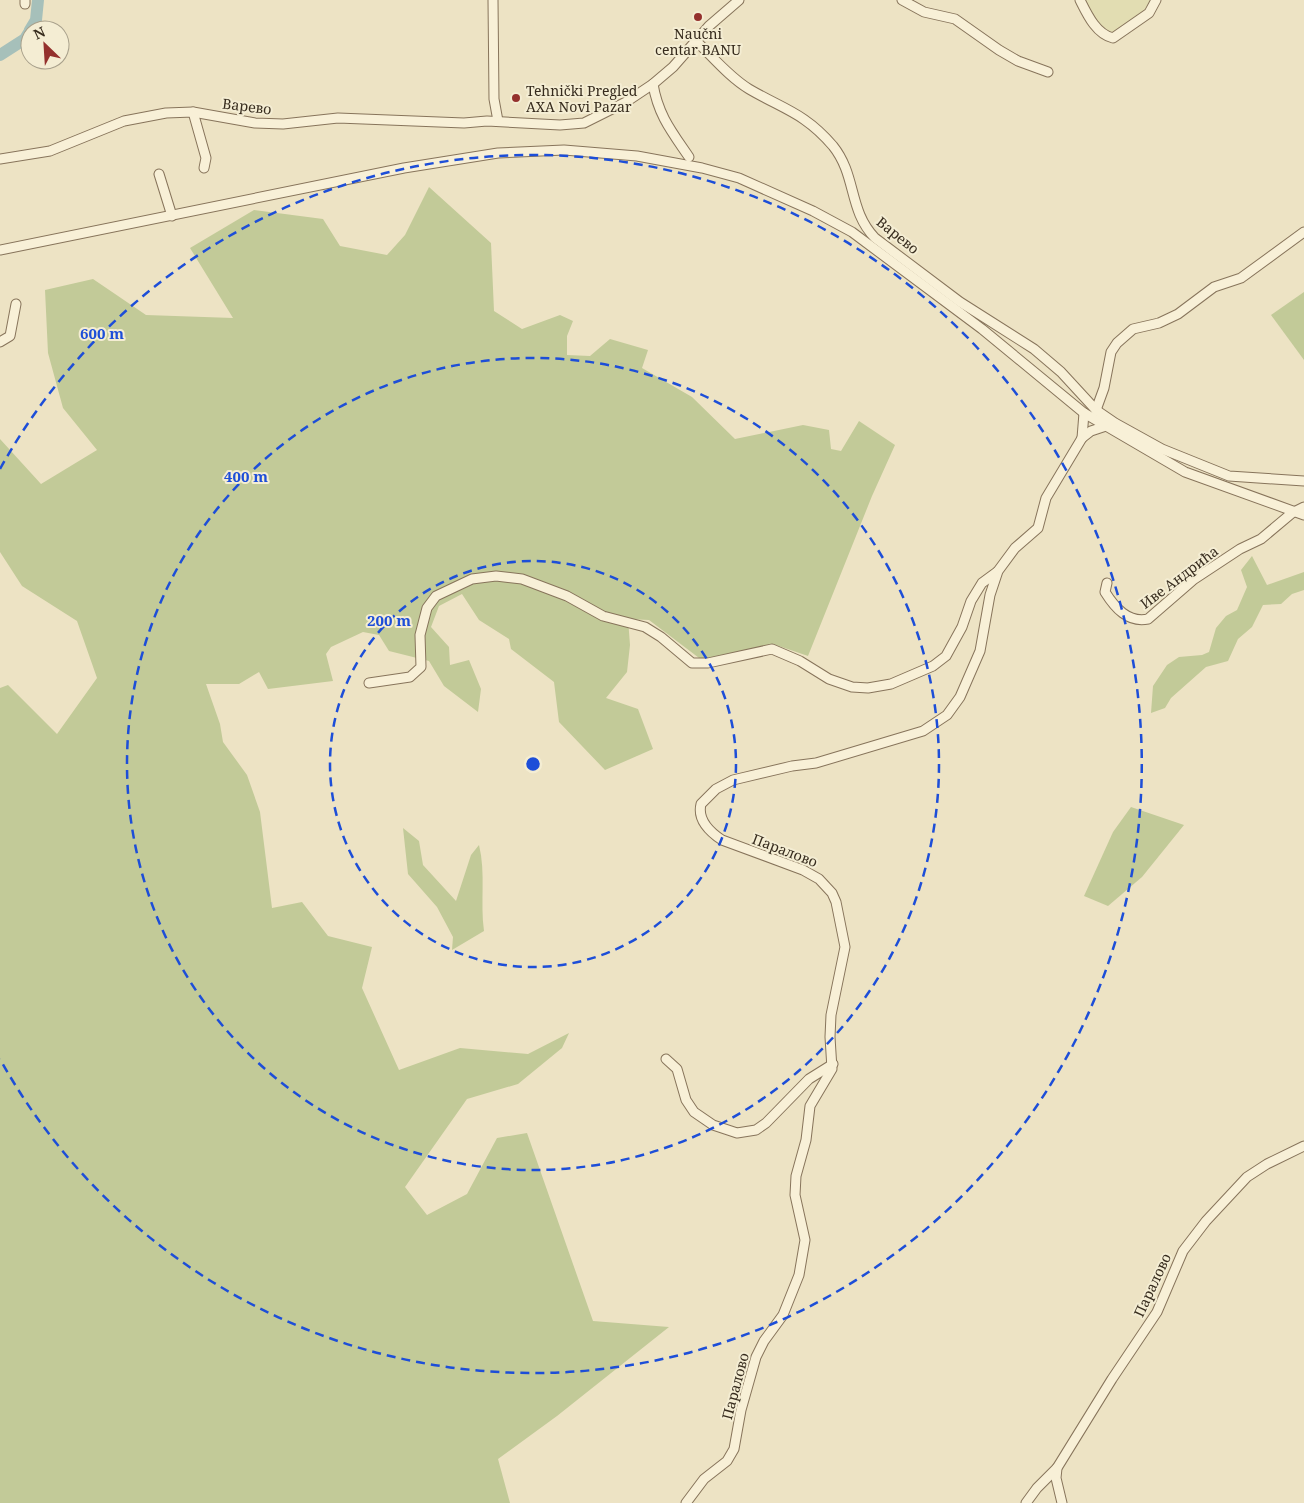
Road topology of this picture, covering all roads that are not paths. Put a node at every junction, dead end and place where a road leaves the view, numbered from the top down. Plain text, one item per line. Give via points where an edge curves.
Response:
1 (493, 0) edge
2 (739, 0) edge
3 (902, 0) edge
4 (1080, 0) edge
5 (1156, 0) edge
6 (695, 40) junction
7 (1048, 72) dead end
8 (653, 84) junction
9 (193, 112) junction
10 (498, 121) junction
11 (689, 157) dead end
12 (0, 159) edge
13 (204, 168) dead end
14 (159, 174) dead end
15 (172, 216) junction
16 (1304, 232) edge
17 (875, 238) junction
18 (867, 244) junction
19 (0, 250) edge
20 (16, 304) dead end
21 (0, 342) edge
22 (1096, 410) junction
23 (1084, 413) junction
24 (1106, 426) junction
25 (1082, 438) junction
26 (1304, 481) edge
27 (1304, 507) edge
28 (1292, 513) junction
29 (1304, 515) edge
30 (998, 571) junction
31 (1107, 584) dead end
32 (369, 683) dead end
33 (666, 1059) dead end
34 (833, 1064) junction
35 (1304, 1146) edge
36 (1057, 1468) junction
37 (686, 1503) edge
38 (1026, 1503) edge
39 (1062, 1503) edge

1 - 10 street via 494,98
2 - 6 street, Варево
3 - 7 street via 924,12 955,19 1006,54
4 - 5 street via 1087,16 1102,32 1113,38 1149,13
6 - 8 street, Варево via 673,67
6 - 17 street, Варево via 748,88 798,113 831,144 842,157 856,207 866,229
8 - 10 street, Варево via 584,123 560,125
8 - 11 street via 656,104
9 - 10 street, Варево via 255,123 283,124 338,118 464,123
9 - 12 street, Варево via 166,113 124,121 50,151
9 - 13 street via 206,158
14 - 15 street
15 - 18 street via 404,168 498,153 564,150 637,156 739,178 813,211
15 - 19 street
16 - 22 street via 1241,278 1214,287 1178,314 1159,323 1133,329 1111,352
17 - 18 street
17 - 22 street, Варево via 960,302 1034,348
18 - 23 street via 982,329
20 - 21 street via 10,336
22 - 26 street via 1162,449 1218,473
23 - 24 street
23 - 25 street, Паралово
24 - 25 street
24 - 28 street via 1185,472
25 - 30 street, Паралово via 1046,498 1038,528 1014,548
27 - 28 street, Иве Андрића
28 - 29 street
28 - 31 street, Иве Андрића via 1261,539 1193,580 1148,619 1128,617 1114,606 1105,592
30 - 32 street via 982,583 946,656 933,666 891,684 868,688 852,686 772,649 708,663 692,663 661,636 645,627 602,616 567,596 522,579 496,576 472,579 436,596 427,608 420,635 420,667 410,678
30 - 34 street, Паралово via 980,651 960,697 941,720 923,731 816,763 733,780 716,789 700,804 702,821 717,836 812,874 832,893 841,919 845,947 830,1020
33 - 34 street via 678,1069 686,1100 694,1112 713,1125 737,1133 756,1130 766,1123 809,1079
34 - 37 street, Паралово via 830,1075 810,1106 806,1140 796,1176 795,1195 805,1240 799,1275 783,1315 756,1357 734,1449 727,1461 704,1479
35 - 36 street, Паралово via 1247,1177 1206,1221 1183,1251 1157,1312
36 - 38 street, Паралово
36 - 39 street

